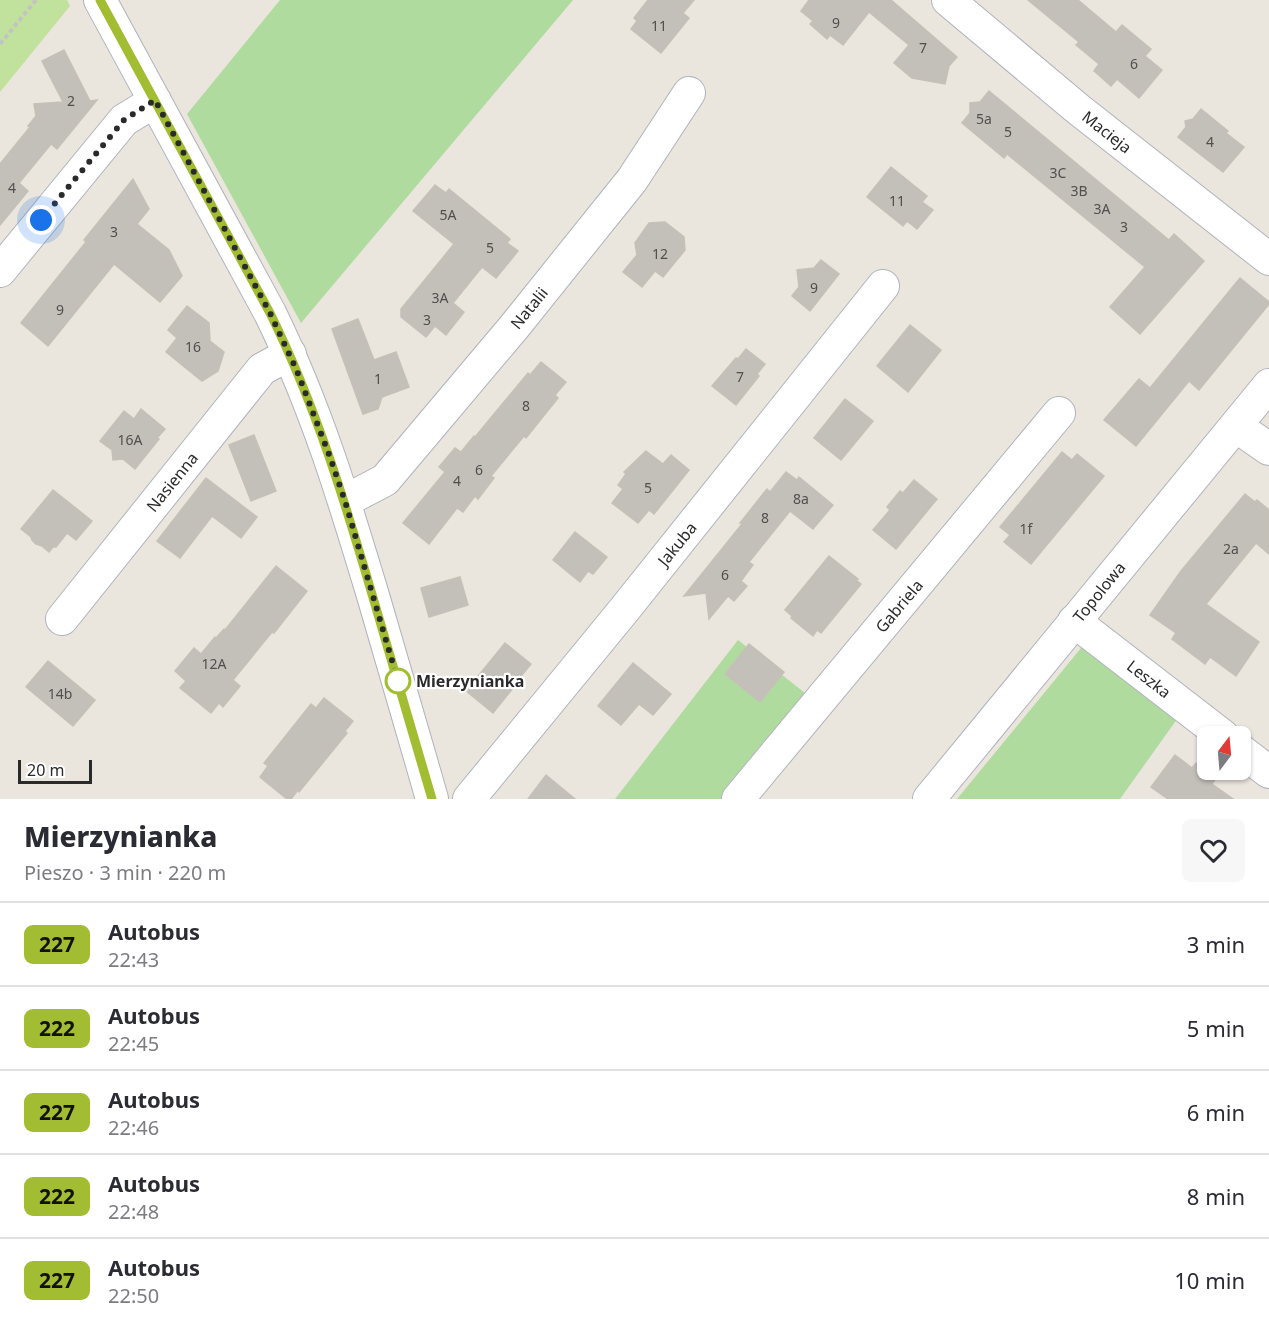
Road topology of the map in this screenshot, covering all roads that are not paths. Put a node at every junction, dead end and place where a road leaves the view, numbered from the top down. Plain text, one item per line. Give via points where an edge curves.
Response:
1 (100, 0) edge
2 (948, 0) edge
3 (689, 93) dead end
4 (155, 100) junction
5 (1269, 259) edge
6 (0, 271) edge
7 (883, 286) dead end
8 (290, 354) junction
9 (1269, 385) edge
10 (1059, 413) dead end
11 (1236, 426) junction
12 (1269, 449) edge
13 (345, 501) junction
14 (62, 619) dead end
15 (1074, 621) junction
16 (1210, 726) edge
17 (1251, 758) edge
18 (1269, 772) edge
19 (432, 799) edge
20 (469, 799) edge
21 (738, 799) edge
22 (929, 799) edge

1 - 4 street
2 - 5 street, Macieja via 1078,109
3 - 13 street, Natalii via 632,180 385,480
4 - 6 street via 124,120
4 - 8 street
7 - 20 street, Jakuba
8 - 13 street
8 - 14 street, Nasienna via 262,369
9 - 11 street, Topolowa
10 - 21 street, Gabriela
11 - 12 street
11 - 15 street, Topolowa
13 - 19 street
15 - 16 street, Leszka
15 - 22 street, Topolowa
17 - 18 street

